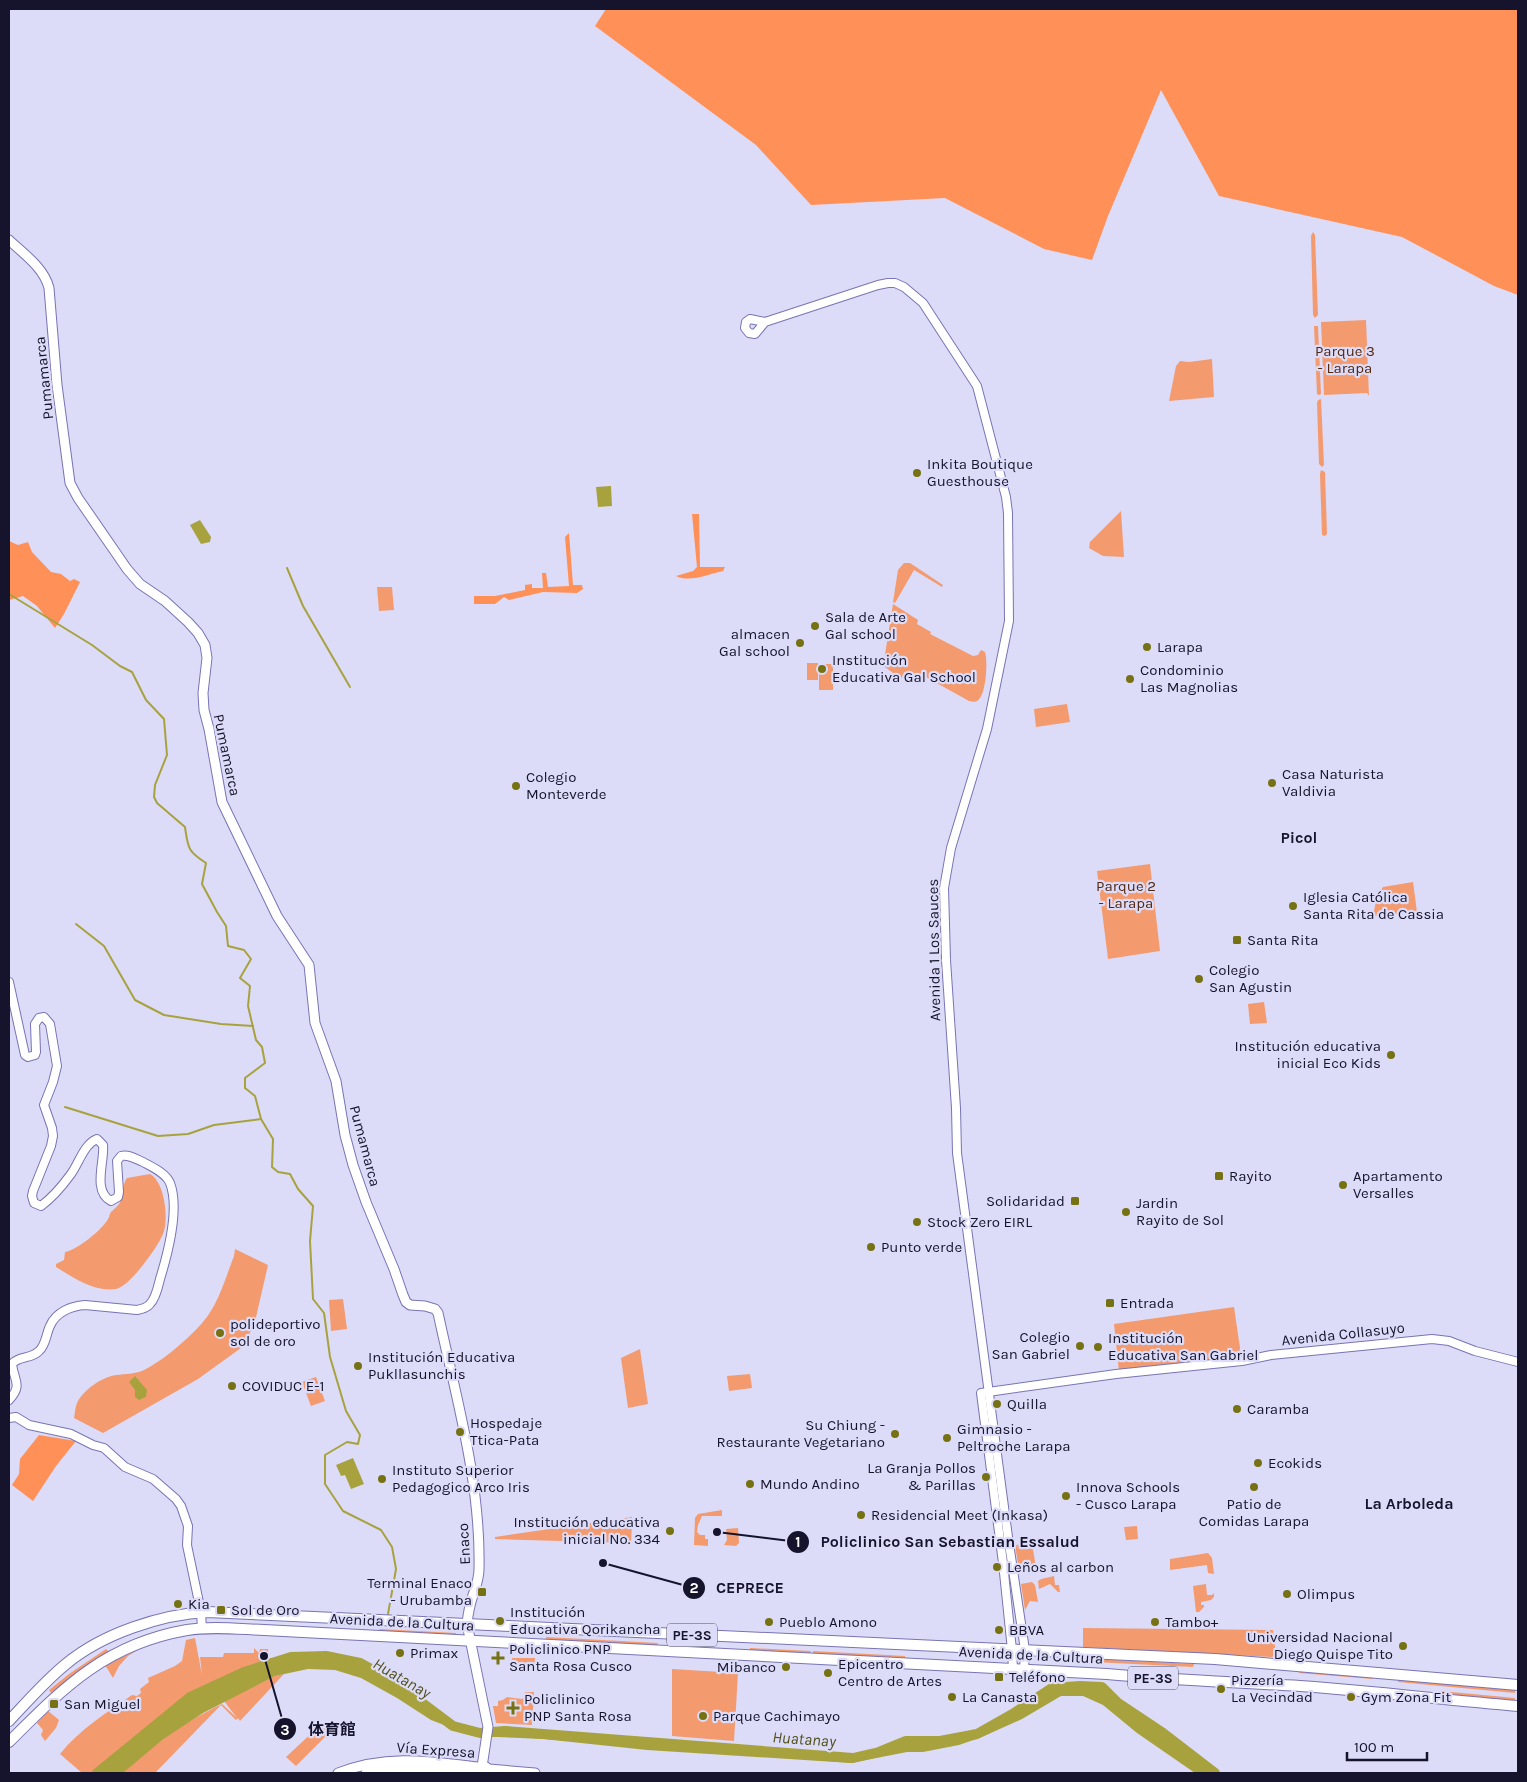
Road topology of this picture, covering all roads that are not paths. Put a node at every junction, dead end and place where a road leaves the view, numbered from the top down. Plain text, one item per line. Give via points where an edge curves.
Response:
1 (9, 240) edge
2 (765, 322) dead end
3 (9, 982) edge
4 (438, 1313) joint
5 (1518, 1362) edge
6 (985, 1393) junction
7 (9, 1400) edge
8 (9, 1418) edge
9 (201, 1612) junction
10 (467, 1624) junction
11 (202, 1629) junction
12 (469, 1642) junction
13 (1012, 1650) junction
14 (1025, 1650) junction
15 (1013, 1669) junction
16 (1024, 1670) junction
17 (1518, 1685) edge
18 (41, 1687) junction
19 (53, 1698) junction
20 (1518, 1706) edge
21 (9, 1721) edge
22 (9, 1742) edge
23 (480, 1771) edge
24 (338, 1773) edge
25 (366, 1773) edge
26 (534, 1773) edge

1 - 4 main road, Pumamarca via 43,274 49,288 70,483 127,569 140,584 188,622 205,645 207,658 202,693 222,802 277,916 309,966 315,1023 336,1081 353,1165 402,1295 410,1305 425,1306
2 - 6 street, Avenida 1 Los Sauces via 878,285 895,283 904,287 926,307 977,386 1006,497 1009,621 987,729 951,848 944,888 957,1153
3 - 7 street via 25,1055 35,1055 35,1024 44,1017 50,1024 58,1066 44,1105 52,1136 51,1146 33,1191 34,1203 43,1204 72,1173 90,1143 97,1139 103,1145 101,1181 107,1198 111,1201 118,1197 117,1161 124,1155 165,1176 172,1190 173,1211 170,1242 150,1305 137,1310 78,1305 64,1311 50,1326 39,1352 14,1362 12,1368 18,1386
4 - 10 main road, Enaco via 474,1496 480,1570
5 - 6 street, Avenida Collasuyo via 1432,1339 1271,1355
6 - 13 street, Avenida 1 Los Sauces
6 - 14 street, Avenida 1 Los Sauces
8 - 9 street via 16,1417 29,1425 71,1434 104,1448 125,1466 153,1479 176,1499 188,1526 186,1541
9 - 10 highway, Avenida de la Cultura
9 - 11 street
9 - 18 highway, Avenida de la Cultura via 156,1620 116,1635 79,1654
10 - 12 main road, Enaco
10 - 13 highway, Avenida de la Cultura / PE-3S
11 - 12 highway, Avenida de la Cultura
11 - 19 highway, Avenida de la Cultura via 155,1638 115,1654 81,1674
12 - 15 highway, Avenida de la Cultura / PE-3S
12 - 23 main road, Enaco via 488,1727
13 - 14 highway, Avenida de la Cultura / PE-3S
13 - 15 street, Avenida 1 Los Sauces
14 - 16 street, Avenida 1 Los Sauces
14 - 17 highway, Avenida de la Cultura / PE-3S via 1274,1663
15 - 16 highway, Avenida de la Cultura / PE-3S
16 - 20 highway, Avenida de la Cultura / PE-3S via 1307,1687
18 - 19 highway
18 - 21 highway, Avenida de la Cultura
19 - 22 highway, Avenida de la Cultura
23 - 24 main road, Vía Expresa via 416,1760 396,1760 375,1762
23 - 25 main road, Vía Expresa via 400,1768
23 - 26 main road, Vía Expresa

